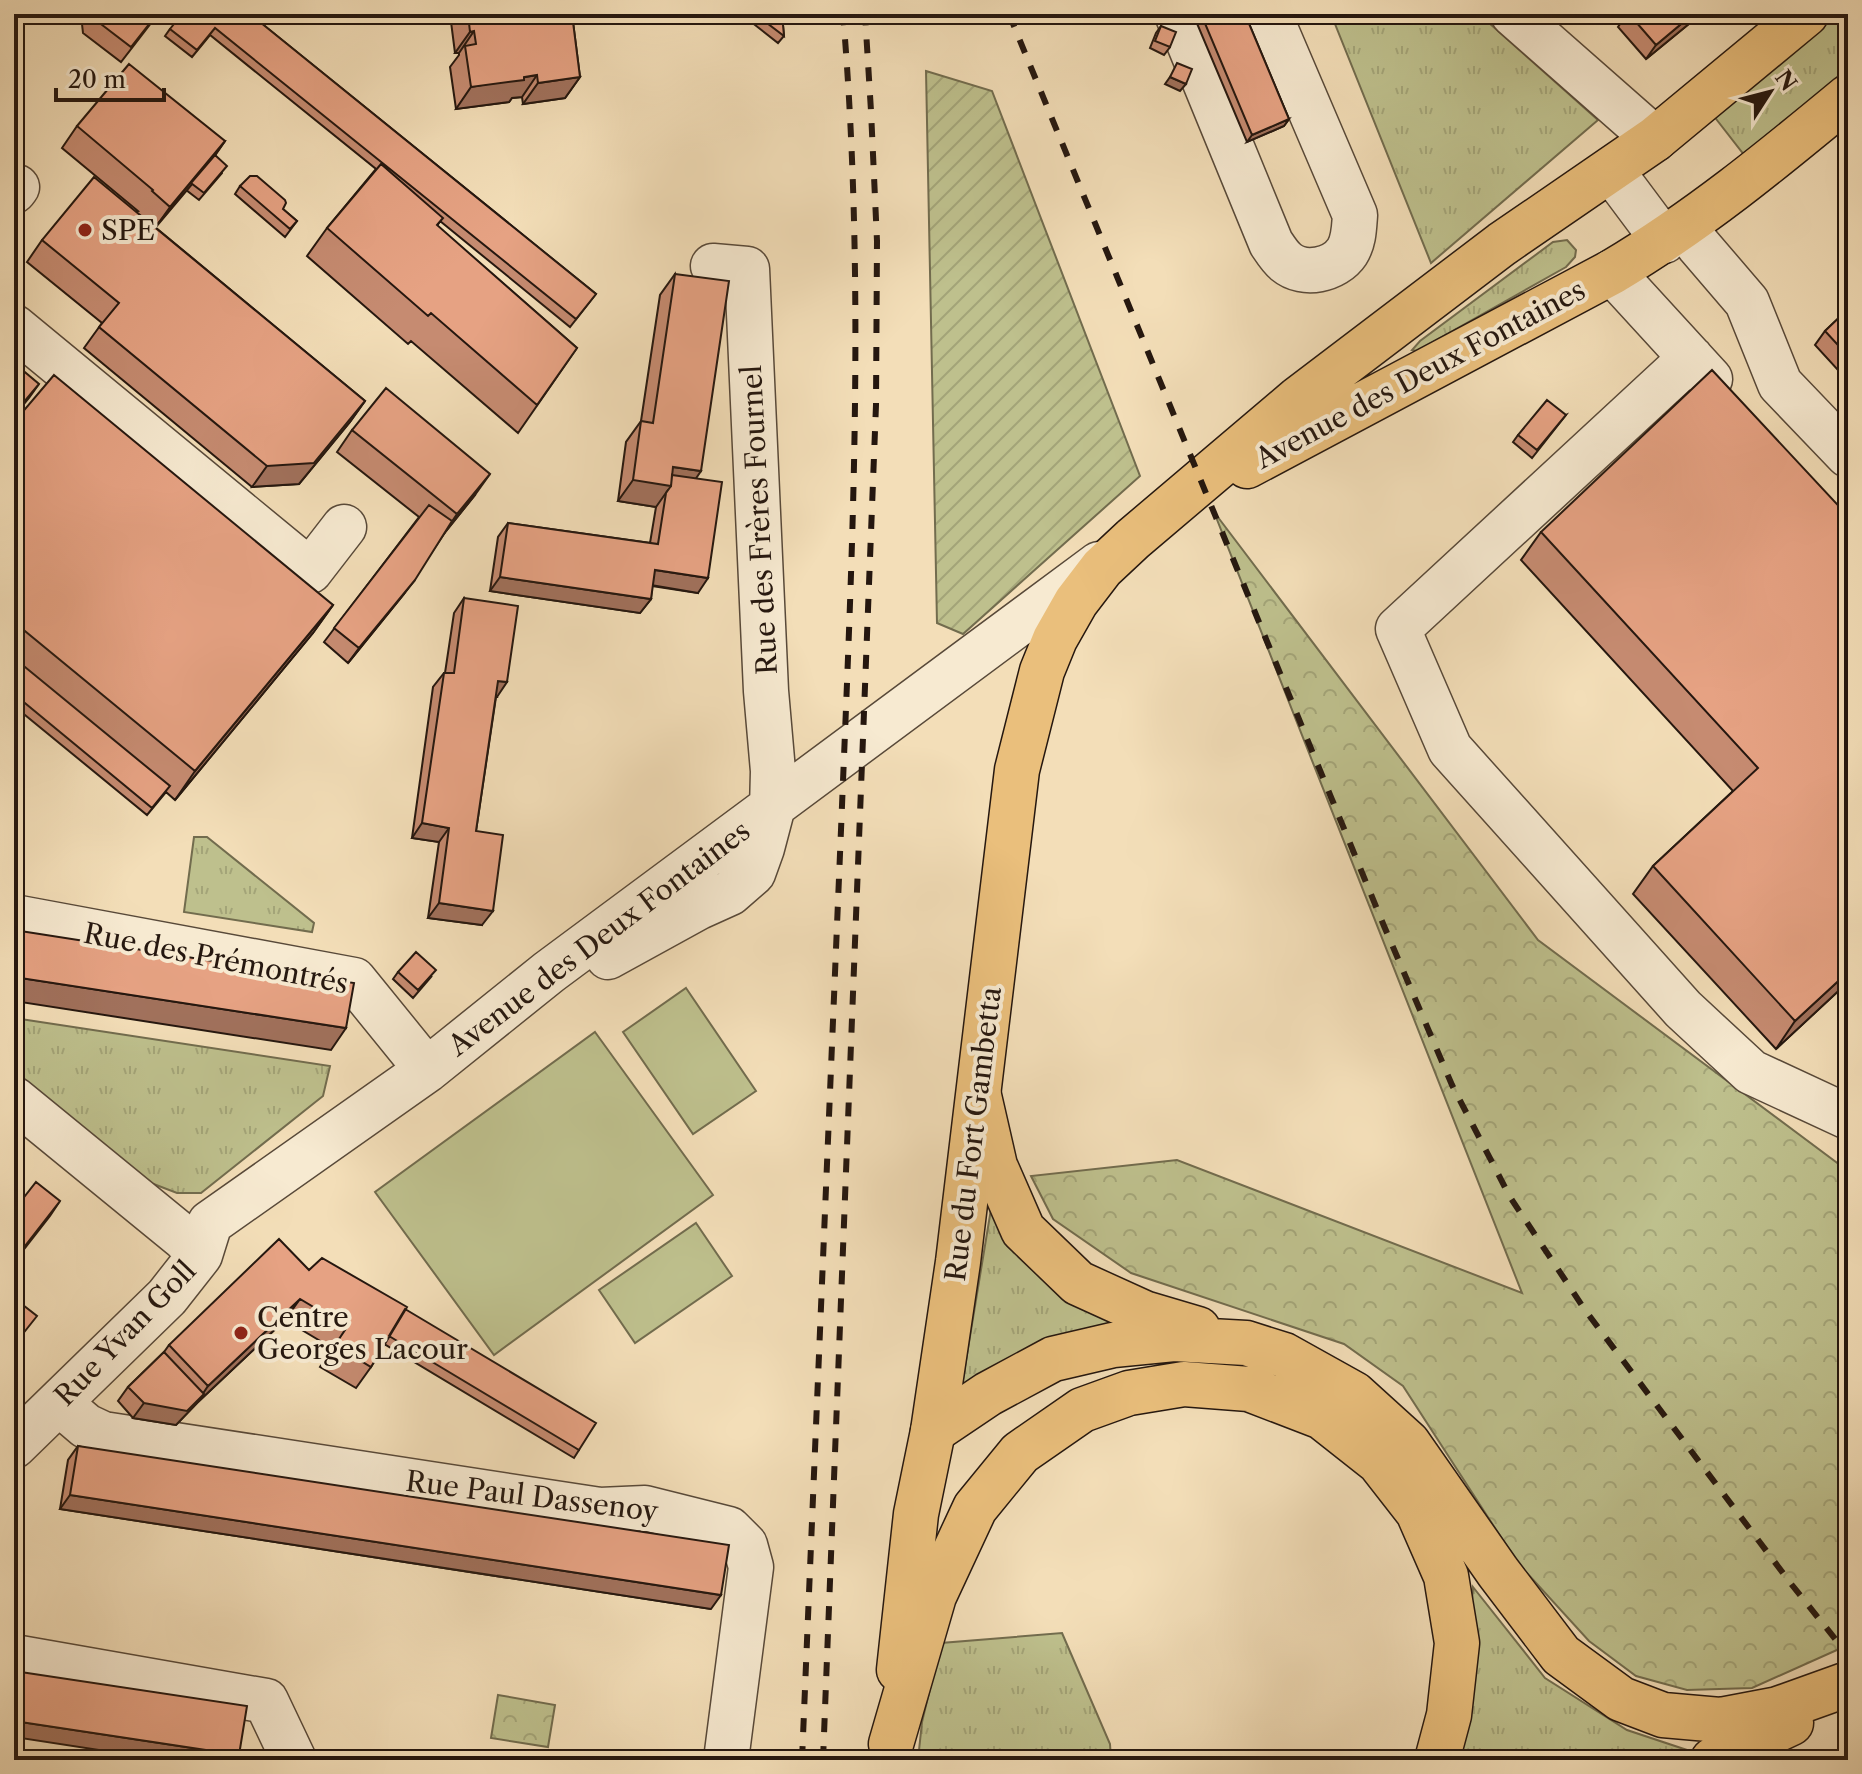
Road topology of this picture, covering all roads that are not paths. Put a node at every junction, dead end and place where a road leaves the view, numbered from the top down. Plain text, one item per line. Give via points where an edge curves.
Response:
1 (1177, 14) edge
2 (1269, 14) edge
3 (1513, 14) edge
4 (1806, 14) edge
5 (1848, 97) edge
6 (1655, 139) junction
7 (1611, 170) junction
8 (1674, 234) junction
9 (713, 266) dead end
10 (1612, 272) junction
11 (14, 327) edge
12 (1691, 358) junction
13 (1740, 411) edge
14 (1848, 455) edge
15 (1174, 504) junction
16 (344, 527) dead end
17 (1133, 539) junction
18 (772, 806) junction
19 (14, 917) edge
20 (427, 1070) junction
21 (979, 1096) junction
22 (14, 1099) edge
23 (1848, 1117) edge
24 (200, 1255) junction
25 (1246, 1343) junction
26 (59, 1403) junction
27 (933, 1431) junction
28 (14, 1446) edge
29 (14, 1657) edge
30 (1848, 1684) edge
31 (1848, 1697) edge
32 (890, 1752) edge
33 (294, 1760) edge
34 (726, 1760) edge
35 (1437, 1760) edge
36 (1713, 1760) edge

1 - 2 street via 1271,243 1287,263 1308,272 1326,268 1346,254 1355,215
3 - 6 street
4 - 6 main road, Avenue des Deux Fontaines
5 - 8 main road, Avenue des Deux Fontaines
6 - 7 main road, Avenue des Deux Fontaines
7 - 8 street
7 - 15 main road, Avenue des Deux Fontaines via 1502,244 1298,399
8 - 10 main road, Avenue des Deux Fontaines
8 - 14 street via 1699,246 1747,302 1780,384
9 - 18 street, Rue des Frères Fournel via 747,269
10 - 12 street
10 - 15 main road, Avenue des Deux Fontaines
11 - 16 street via 310,571
12 - 13 street
12 - 23 street via 1398,629 1450,749 1683,1009 1751,1072
15 - 17 main road, Avenue des Deux Fontaines
17 - 18 street, Avenue des Deux Fontaines
17 - 21 main road, Rue du Fort Gambetta via 1076,602 1042,671 1026,727
18 - 20 street, Avenue des Deux Fontaines
19 - 20 street, Rue des Prémontrés via 354,980
20 - 24 street, Avenue des Deux Fontaines via 210,1223
21 - 25 main road via 995,1166 1023,1230 1078,1283 1144,1313
21 - 27 main road, Rue du Fort Gambetta
22 - 24 street, Rue Yvan Goll
24 - 26 street, Rue Yvan Goll via 167,1297
25 - 27 main road via 1174,1339 1113,1345 1053,1359
25 - 30 main road via 1284,1355 1354,1394 1408,1443 1561,1655 1621,1699 1663,1715 1720,1720 1778,1709
26 - 28 street, Rue Yvan Goll
26 - 34 street, Rue Paul Dassenoy via 103,1434 600,1510 645,1508 729,1529 745,1545 751,1567
27 - 32 main road, Rue du Fort Gambetta via 916,1514
29 - 33 street via 266,1701
31 - 36 main road
32 - 35 main road via 934,1596 975,1508 1020,1453 1082,1410 1129,1393 1184,1384 1249,1389 1322,1417 1379,1462 1418,1512 1446,1576 1457,1643 1449,1715

